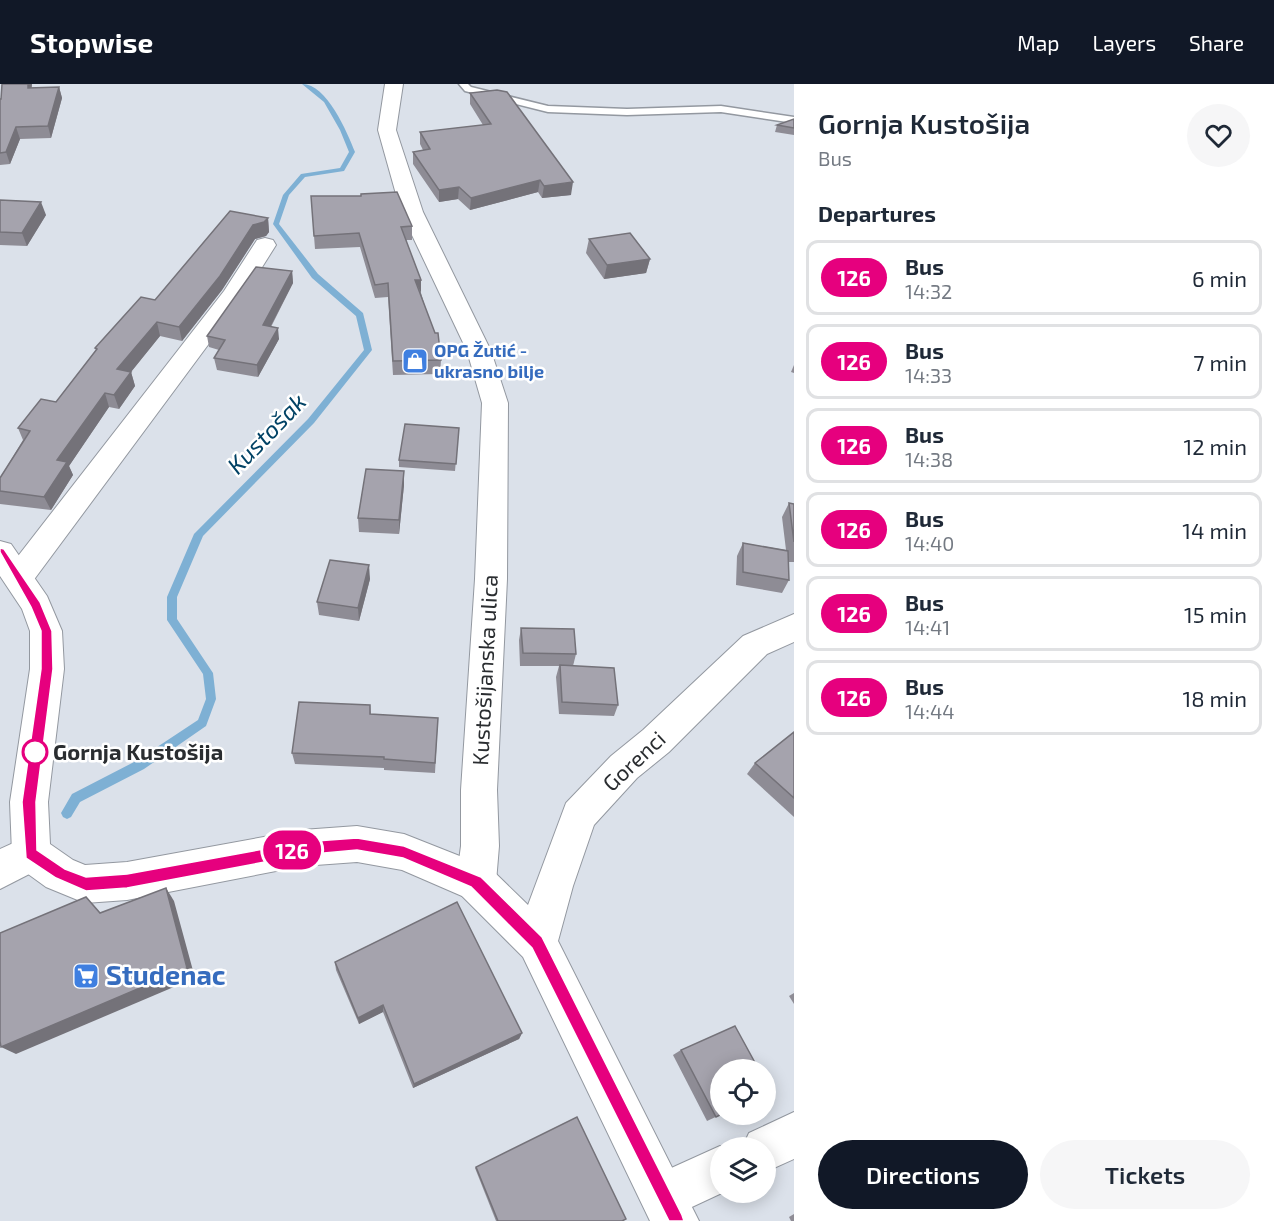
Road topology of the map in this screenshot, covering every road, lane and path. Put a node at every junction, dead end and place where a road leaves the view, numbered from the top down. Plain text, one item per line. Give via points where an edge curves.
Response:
1 (394, 84) edge
2 (463, 84) edge
3 (794, 120) edge
4 (265, 245) dead end
5 (9, 565) edge
6 (794, 627) edge
7 (15, 861) edge
8 (476, 882) junction
9 (537, 943) junction
10 (794, 1135) edge
11 (776, 1144) edge
12 (710, 1178) edge
13 (670, 1209) edge

1 - 8 street, Kustošijanska ulica via 387,129 412,212 479,351 495,403
2 - 3 lane via 468,89 548,109 721,109
4 - 5 street via 234,294
5 - 7 street via 36,605 46,631 47,669 29,802
6 - 9 street, Gorenci via 756,645 624,767 579,815
7 - 8 street via 86,884 127,881 302,848 357,844 404,852
8 - 9 street
9 - 13 street
10 - 11 street
12 - 13 street

